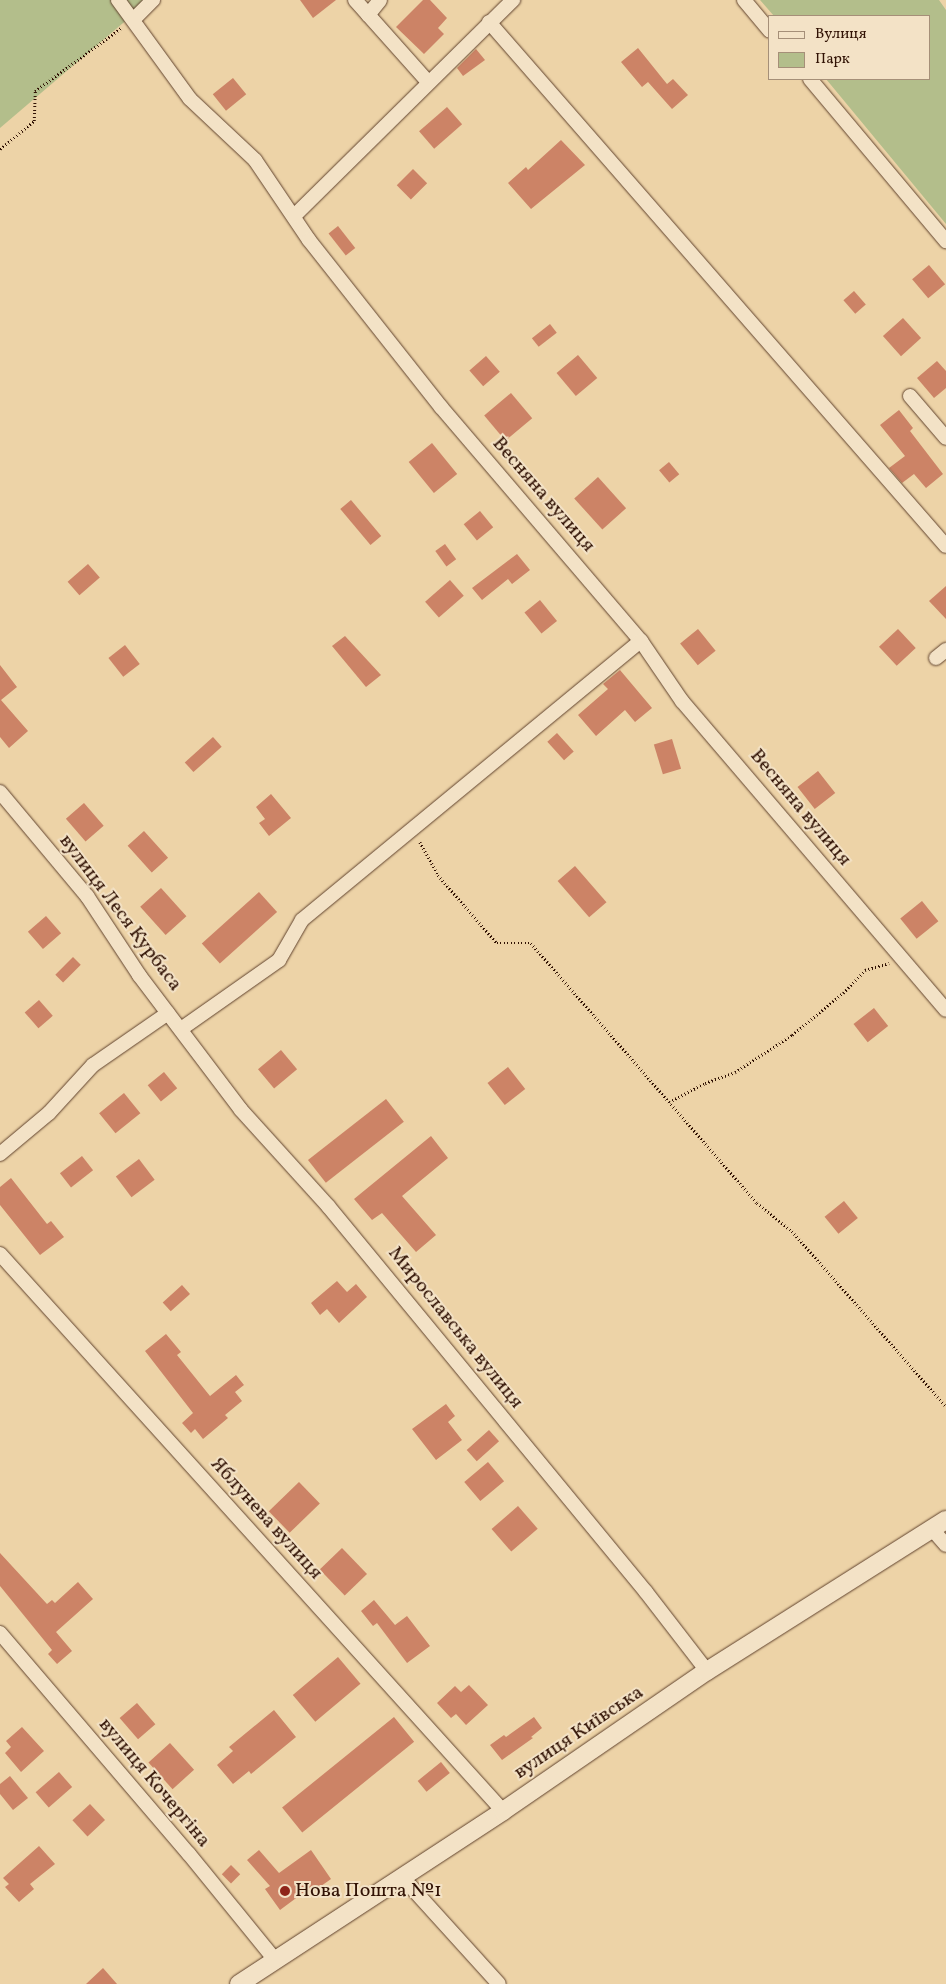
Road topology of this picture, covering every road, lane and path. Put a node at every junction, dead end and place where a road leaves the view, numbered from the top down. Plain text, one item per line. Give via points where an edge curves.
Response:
1 (118, 0) edge
2 (153, 0) edge
3 (355, 0) edge
4 (380, 0) edge
5 (512, 0) edge
6 (744, 0) edge
7 (368, 15) junction
8 (134, 18) junction
9 (489, 22) junction
10 (768, 29) edge
11 (811, 80) edge
12 (428, 82) junction
13 (0, 149) edge
14 (294, 216) junction
15 (946, 241) edge
16 (910, 396) dead end
17 (946, 438) edge
18 (946, 546) edge
19 (641, 641) junction
20 (0, 792) edge
21 (412, 828) junction
22 (902, 959) junction
23 (946, 1010) edge
24 (168, 1013) junction
25 (181, 1030) junction
26 (669, 1102) junction
27 (0, 1154) edge
28 (0, 1254) edge
29 (946, 1406) edge
30 (939, 1525) edge
31 (946, 1545) edge
32 (0, 1633) edge
33 (707, 1671) junction
34 (503, 1810) junction
35 (402, 1877) junction
36 (276, 1961) junction
37 (239, 1984) edge
38 (499, 1984) edge

1 - 8 street, Весняна вулиця
2 - 8 street
3 - 7 street
4 - 7 street
5 - 9 street
6 - 10 street
7 - 12 street
8 - 13 path via 35,91 34,121
8 - 14 street, Весняна вулиця via 190,99 255,160
9 - 12 street
9 - 18 street
11 - 15 street
12 - 14 street
14 - 19 street, Весняна вулиця via 309,240 435,400
16 - 17 street
19 - 21 street
19 - 22 street, Весняна вулиця via 682,701
20 - 24 street, вулиця Леся Курбаса via 87,896
21 - 25 street via 302,920 279,960
21 - 26 path via 438,875 497,943 531,943
22 - 23 street, Весняна вулиця
22 - 26 path via 865,970 843,993 792,1035 735,1072
24 - 25 street, Мирославська вулиця
24 - 27 street via 93,1065 49,1113
25 - 33 street, Мирославська вулиця via 241,1110 335,1214 646,1592
26 - 29 path via 757,1204 792,1232
28 - 34 street, Яблунева вулиця
30 - 31 street
30 - 33 street, вулиця Київська
32 - 36 street, вулиця Кочергіна
33 - 34 street, вулиця Київська
34 - 35 street, вулиця Київська
35 - 36 street, вулиця Київська
35 - 38 street
36 - 37 street, вулиця Київська

